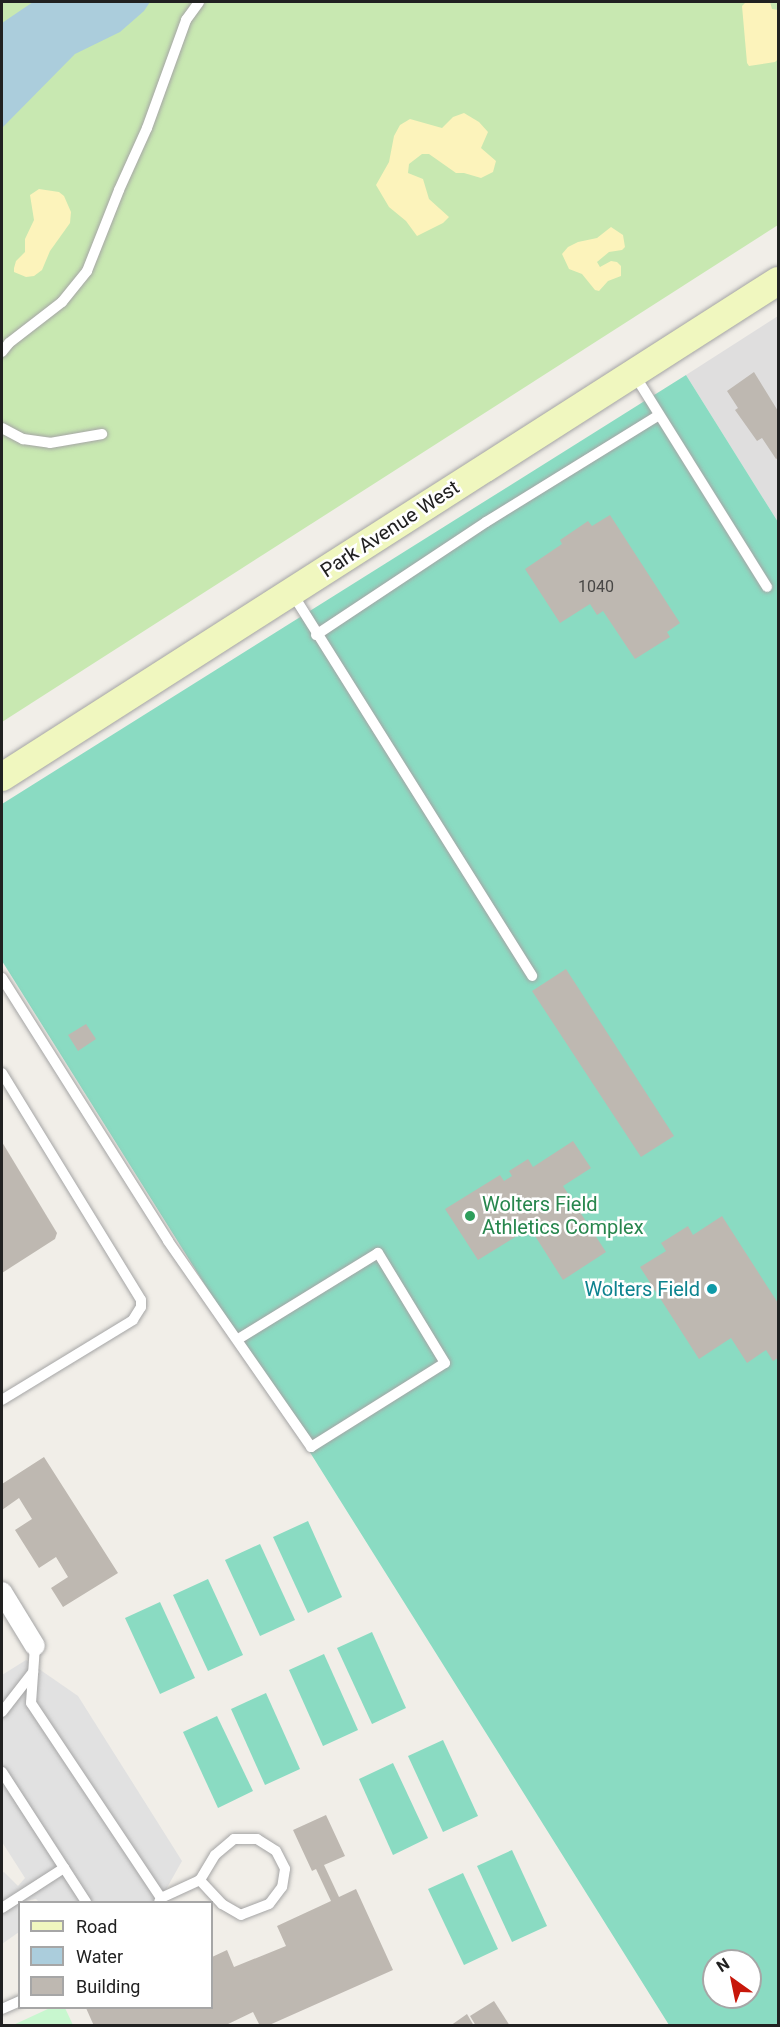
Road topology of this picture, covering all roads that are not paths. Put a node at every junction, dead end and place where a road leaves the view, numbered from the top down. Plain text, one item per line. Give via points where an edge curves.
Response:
1 (199, 2) edge
2 (778, 281) edge
3 (2, 352) edge
4 (634, 374) junction
5 (659, 415) junction
6 (2, 428) edge
7 (102, 434) dead end
8 (767, 587) dead end
9 (291, 592) junction
10 (316, 635) junction
11 (2, 777) edge
12 (531, 976) dead end
13 (2, 978) edge
14 (2, 1073) edge
15 (238, 1339) junction
16 (2, 1400) edge
17 (2, 1593) edge
18 (35, 1646) joint
19 (33, 1672) junction
20 (2, 1712) edge
21 (2, 1772) edge
22 (64, 1868) junction
23 (200, 1880) junction
24 (160, 1900) edge
25 (85, 1901) edge
26 (2, 1908) edge
27 (18, 2002) edge
28 (2, 2009) edge

1 - 3 lane via 181,31 151,118 87,271 62,302
2 - 4 street, Park Avenue West
4 - 5 lane
4 - 9 street, Park Avenue West
5 - 8 lane
5 - 10 lane via 486,522
6 - 7 lane via 23,439 50,443
9 - 10 lane
9 - 11 street, Park Avenue West
10 - 12 lane
13 - 15 lane via 168,1241
14 - 16 lane via 141,1300 133,1320
15 - 15 lane via 311,1447 445,1363 378,1253
17 - 18 street
18 - 19 lane
19 - 20 lane
19 - 24 lane via 31,1703
21 - 22 lane
22 - 25 lane
22 - 26 lane
23 - 23 lane via 215,1855 234,1839 257,1839 276,1851 285,1869 282,1887 269,1904 241,1915 222,1904
23 - 24 lane
27 - 28 lane

